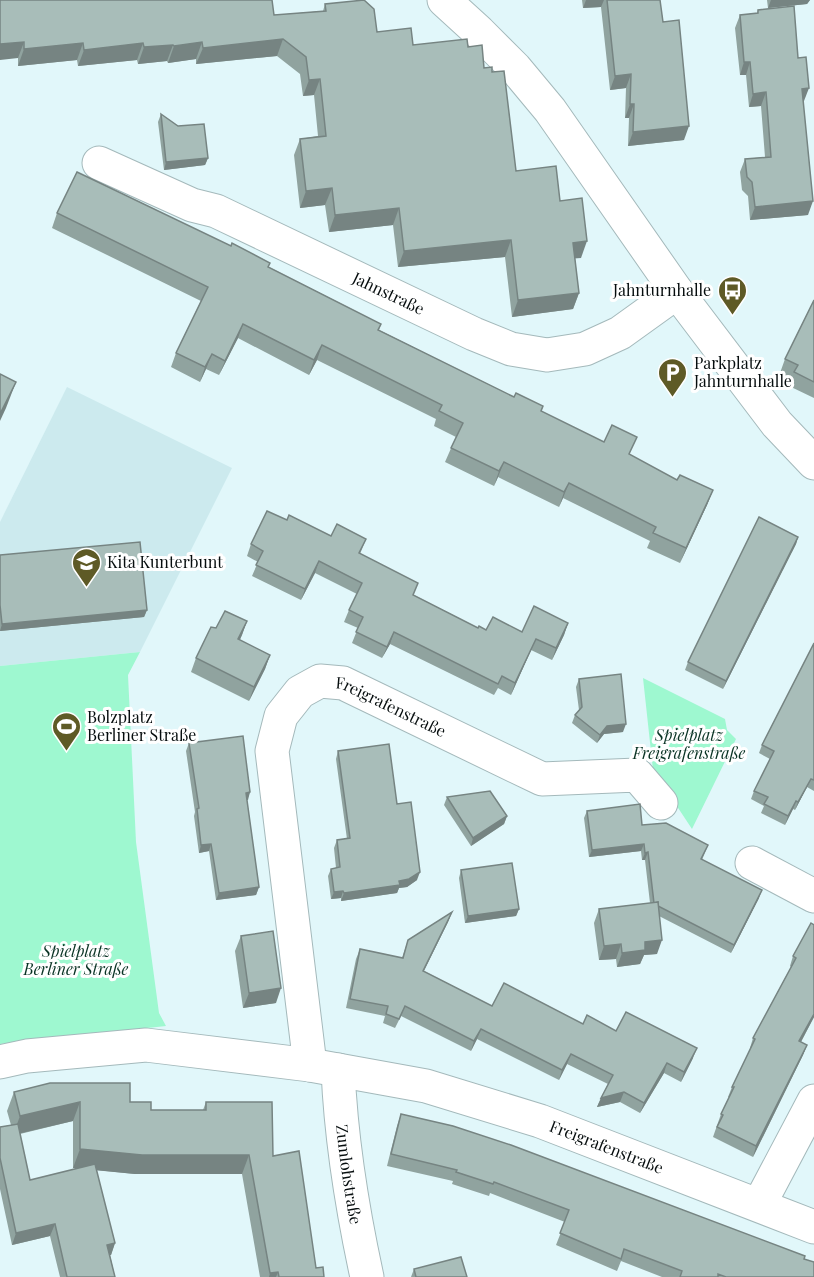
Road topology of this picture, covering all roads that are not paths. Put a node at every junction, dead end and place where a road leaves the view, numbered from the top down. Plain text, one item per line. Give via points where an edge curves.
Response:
1 (444, 0) edge
2 (99, 163) dead end
3 (677, 292) junction
4 (814, 463) edge
5 (661, 803) dead end
6 (752, 863) dead end
7 (814, 896) edge
8 (0, 1062) edge
9 (324, 1067) junction
10 (814, 1101) edge
11 (759, 1205) junction
12 (814, 1227) edge
13 (367, 1277) edge

1 - 3 street via 515,68 550,110
2 - 3 street, Jahnstraße via 192,205 216,211 511,349 547,355 585,350 620,333
3 - 4 street via 777,424
5 - 9 street, Freigrafenstraße via 637,775 542,779 343,683 320,681 300,692 281,716 272,752
6 - 7 street
8 - 9 street, Freigrafenstraße via 146,1045
9 - 11 street, Freigrafenstraße via 426,1086 540,1120
9 - 13 street, Zumlohstraße via 340,1124
10 - 11 street
11 - 12 street, Freigrafenstraße

